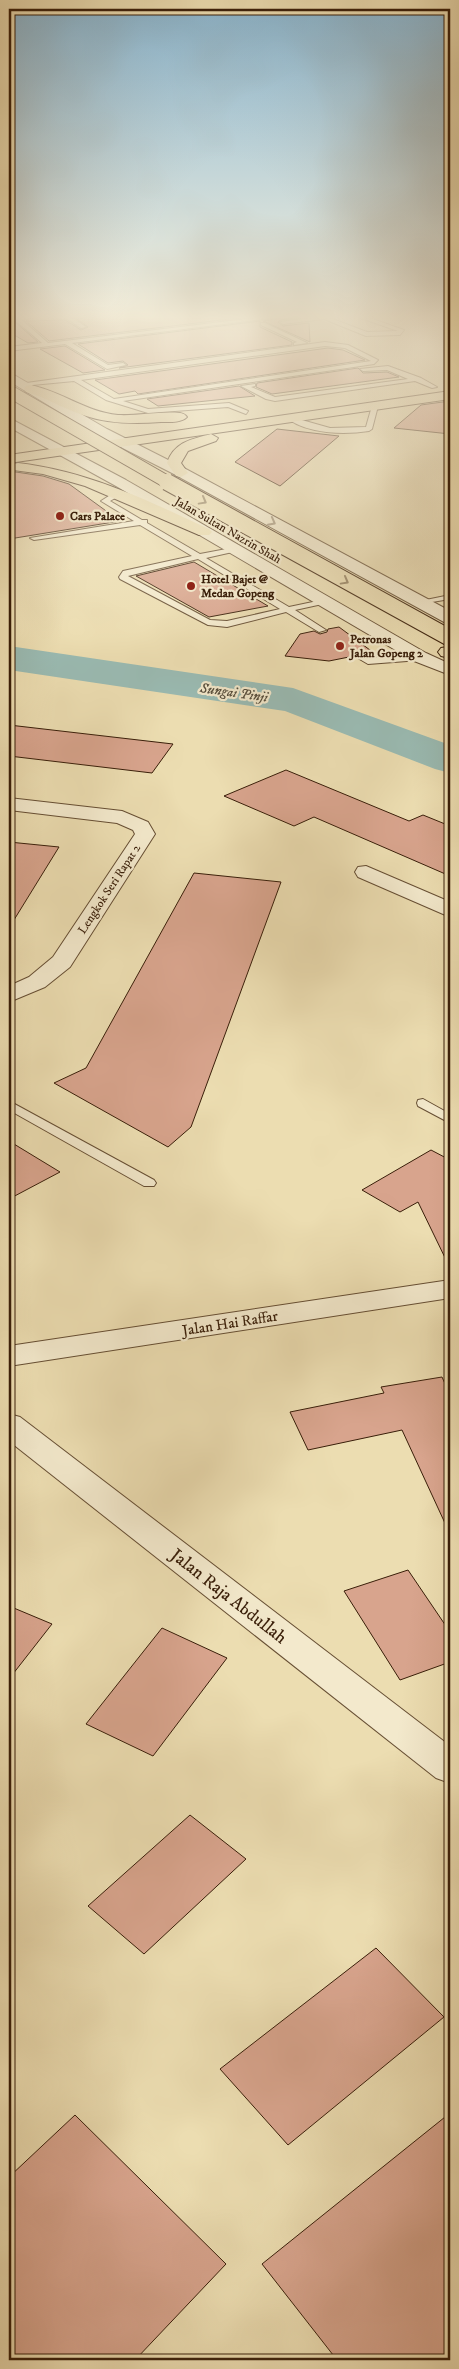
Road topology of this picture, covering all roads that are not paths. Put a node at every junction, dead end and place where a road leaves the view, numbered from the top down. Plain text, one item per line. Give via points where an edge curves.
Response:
1 (15, 426) edge
2 (48, 426) edge
3 (79, 426) edge
4 (90, 426) edge
5 (149, 426) edge
6 (240, 426) edge
7 (262, 426) edge
8 (308, 426) edge
9 (370, 426) edge
10 (102, 432) junction
11 (43, 442) junction
12 (120, 442) junction
13 (9, 446) edge
14 (60, 451) junction
15 (9, 458) edge
16 (9, 467) edge
17 (180, 471) junction
18 (119, 489) junction
19 (144, 522) junction
20 (204, 532) joint
21 (34, 538) dead end
22 (234, 550) junction
23 (200, 556) junction
24 (450, 597) edge
25 (324, 601) junction
26 (420, 602) junction
27 (289, 609) junction
28 (450, 618) edge
29 (322, 630) dead end
30 (449, 648) edge
31 (359, 655) dead end
32 (420, 657) junction
33 (450, 670) edge
34 (9, 804) edge
35 (366, 872) dead end
36 (450, 910) edge
37 (9, 995) edge
38 (423, 1103) dead end
39 (9, 1105) edge
40 (450, 1119) edge
41 (149, 1183) dead end
42 (450, 1289) edge
43 (9, 1356) edge
44 (9, 1424) edge
45 (450, 1767) edge

1 - 11 street
2 - 30 main road, Jalan Sultan Nazrin Shah via 401,628
3 -> 30 main road, Jalan Sultan Nazrin Shah, bridge via 143,468
4 - 10 street
5 - 10 main road
6 - 12 main road
7 - 17 main road via 183,447 176,454 174,463
8 - 9 lane via 355,432 369,429
10 - 11 main road
10 - 12 street
11 - 13 main road
11 - 14 street
12 - 14 main road
12 - 17 street
14 - 15 main road
14 - 18 street
16 - 18 main road via 62,473
17 - 18 street via 147,468 123,473
17 -> 26 street
18 - 19 lane via 106,501
18 - 20 main road
19 - 21 lane
19 - 23 lane
20 - 22 street
22 - 23 lane
22 - 25 street
23 - 27 lane
23 - 27 lane via 126,573 123,577 208,622 227,624
24 - 26 lane
25 - 27 lane
25 - 32 street
26 - 28 street
27 - 29 lane
31 - 32 lane via 368,661
32 - 33 street
34 - 37 street, Lengkok Seri Rapat 2 via 122,817 141,826 145,834 62,962 38,982
35 - 36 street
38 - 40 lane
39 - 41 lane
42 - 43 street, Jalan Hai Raffar
44 - 45 street, Jalan Raja Abdullah

